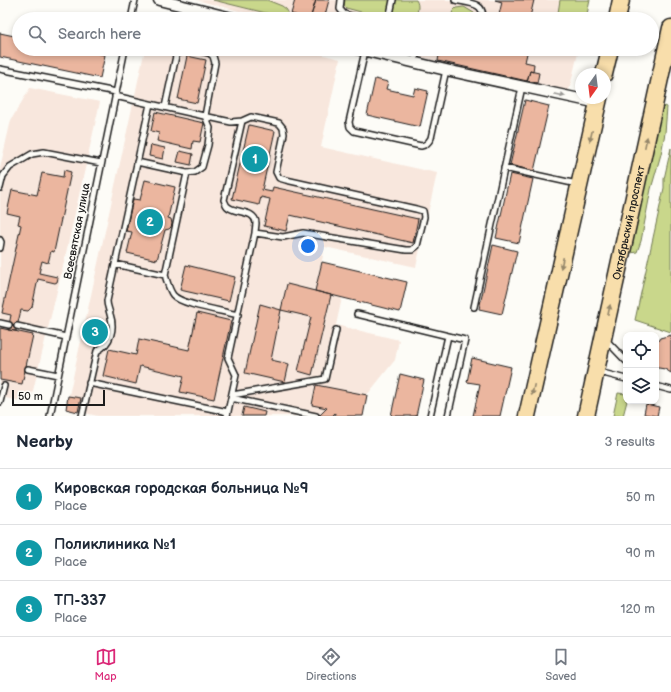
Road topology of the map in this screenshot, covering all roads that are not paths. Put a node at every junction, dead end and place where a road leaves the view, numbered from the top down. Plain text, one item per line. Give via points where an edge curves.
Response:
1 (135, 0) edge
2 (159, 0) edge
3 (341, 0) edge
4 (393, 0) edge
5 (455, 0) edge
6 (621, 0) edge
7 (132, 12) edge
8 (208, 12) edge
9 (342, 12) edge
10 (390, 12) edge
11 (483, 12) edge
12 (618, 12) edge
13 (671, 28) edge
14 (123, 56) edge
15 (176, 56) edge
16 (213, 56) edge
17 (361, 56) edge
18 (388, 56) edge
19 (415, 56) edge
20 (608, 56) edge
21 (415, 62) junction
22 (605, 68) edge
23 (0, 69) edge
24 (446, 70) junction
25 (522, 87) junction
26 (115, 94) junction
27 (575, 97) edge
28 (150, 104) junction
29 (597, 104) edge
30 (165, 107) junction
31 (204, 116) junction
32 (242, 121) junction
33 (137, 162) junction
34 (101, 163) junction
35 (504, 168) junction
36 (186, 173) junction
37 (580, 185) junction
38 (0, 188) edge
39 (255, 232) junction
40 (0, 240) edge
41 (0, 248) edge
42 (115, 264) junction
43 (165, 275) junction
44 (474, 307) dead end
45 (238, 314) junction
46 (357, 314) dead end
47 (0, 323) edge
48 (9, 325) dead end
49 (17, 326) dead end
50 (336, 330) dead end
51 (448, 336) junction
52 (66, 337) junction
53 (603, 337) junction
54 (623, 358) edge
55 (28, 368) dead end
56 (596, 371) junction
57 (58, 374) junction
58 (623, 378) edge
59 (89, 383) junction
60 (4, 386) dead end
61 (659, 387) edge
62 (671, 390) edge
63 (231, 396) junction
64 (0, 402) edge
65 (227, 414) edge
66 (50, 416) edge
67 (82, 416) edge
68 (316, 416) edge
69 (430, 416) edge
70 (448, 416) edge
71 (528, 416) edge
72 (586, 416) edge

1 - 7 lane
2 - 8 street
3 - 9 lane via 340,9
4 - 10 lane
5 - 11 lane via 481,7
6 - 12 main road
53 -> 13 main road, Октябрьский проспект
14 - 26 lane, Всесвятская улица
15 - 30 lane
16 - 31 lane via 215,63
17 - 24 lane via 350,127 354,131 421,146 431,138
18 - 21 street
19 - 21 lane
20 - 22 main road
21 - 24 street
23 - 26 lane
24 - 25 street
25 -> 27 street
25 - 35 lane
26 - 28 lane
26 - 34 lane, Всесвятская улица
28 - 30 lane
28 - 33 lane
29 -> 37 main road
30 - 31 lane
31 - 32 lane via 231,122
31 - 36 lane via 210,128 202,167 195,172
32 - 39 lane via 224,200 233,210 254,217
32 - 39 lane via 251,117 279,123 283,128 276,172 279,178 416,209 422,211 424,217 417,246 412,250 303,233 283,237
33 - 36 lane
33 - 42 lane
34 - 38 lane via 44,152 32,154 10,166 3,176
34 - 52 lane, Всесвятская улица
35 - 37 lane
35 - 44 lane
36 - 43 lane
37 -> 71 main road
39 - 45 lane
40 - 41 lane
42 - 43 lane
42 - 59 lane via 107,301 113,324 110,339 97,351
43 - 45 lane via 172,294 178,300
45 - 63 lane via 228,358 236,375
46 - 51 lane
47 - 48 lane
49 - 52 lane
50 - 63 lane via 325,378
51 - 69 lane
51 - 70 lane via 466,340
52 - 57 lane, Всесвятская улица
53 - 54 lane
53 - 56 main road, Октябрьский проспект
55 - 57 lane
56 - 58 lane
56 - 72 main road, Октябрьский проспект
57 - 66 lane, Всесвятская улица
59 - 65 lane
59 - 67 lane
60 - 64 lane
61 - 62 lane
63 - 65 lane
63 - 68 lane

